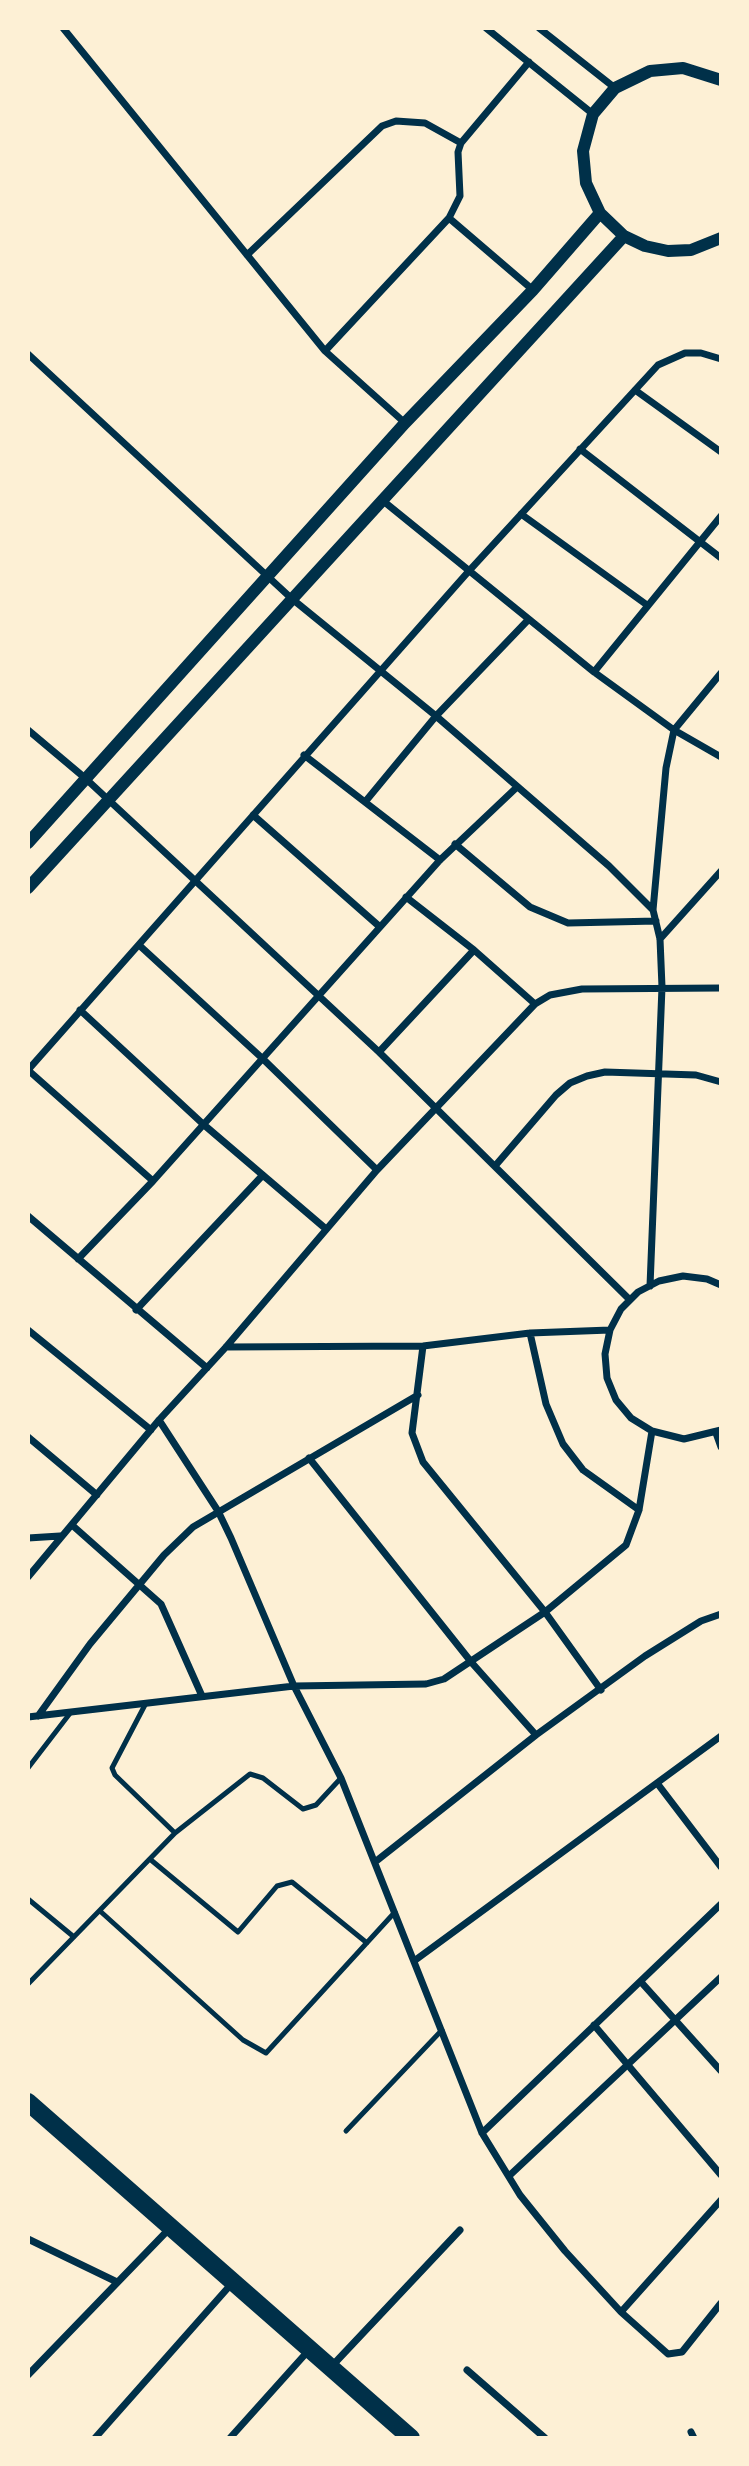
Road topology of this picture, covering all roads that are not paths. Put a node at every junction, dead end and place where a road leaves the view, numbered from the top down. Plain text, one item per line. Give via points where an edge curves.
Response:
1 (63, 28) edge
2 (486, 28) edge
3 (539, 28) edge
4 (530, 62) junction
5 (721, 80) edge
6 (615, 88) junction
7 (593, 114) junction
8 (461, 143) junction
9 (600, 213) junction
10 (449, 218) junction
11 (624, 236) junction
12 (721, 238) edge
13 (247, 255) junction
14 (533, 290) junction
15 (326, 352) junction
16 (28, 354) edge
17 (721, 359) edge
18 (635, 390) junction
19 (405, 423) junction
20 (580, 449) junction
21 (721, 452) edge
22 (382, 500) junction
23 (521, 514) junction
24 (721, 516) edge
25 (701, 541) junction
26 (721, 558) edge
27 (468, 572) junction
28 (268, 576) junction
29 (291, 598) junction
30 (647, 605) junction
31 (528, 620) junction
32 (380, 671) junction
33 (594, 672) junction
34 (721, 673) edge
35 (436, 716) junction
36 (28, 730) edge
37 (674, 730) junction
38 (304, 755) junction
39 (721, 757) edge
40 (85, 778) junction
41 (516, 788) junction
42 (108, 801) junction
43 (365, 802) junction
44 (253, 815) junction
45 (28, 843) edge
46 (455, 844) junction
47 (440, 860) junction
48 (721, 871) edge
49 (197, 882) junction
50 (28, 888) edge
51 (406, 897) junction
52 (653, 910) junction
53 (656, 921) junction
54 (380, 927) junction
55 (660, 939) junction
56 (139, 945) junction
57 (474, 950) junction
58 (662, 987) junction
59 (721, 988) edge
60 (317, 996) junction
61 (535, 1004) junction
62 (80, 1010) junction
63 (379, 1052) junction
64 (263, 1059) junction
65 (28, 1070) edge
66 (657, 1073) junction
67 (721, 1082) edge
68 (437, 1108) junction
69 (203, 1124) junction
70 (495, 1166) junction
71 (377, 1170) junction
72 (262, 1176) junction
73 (153, 1181) junction
74 (28, 1216) edge
75 (327, 1229) junction
76 (78, 1259) junction
77 (721, 1285) edge
78 (650, 1286) junction
79 (630, 1300) junction
80 (136, 1310) junction
81 (28, 1330) edge
82 (610, 1330) junction
83 (530, 1333) junction
84 (423, 1346) junction
85 (226, 1347) junction
86 (207, 1368) junction
87 (418, 1395) junction
88 (159, 1420) junction
89 (151, 1430) junction
90 (652, 1431) junction
91 (719, 1431) edge
92 (28, 1437) edge
93 (721, 1447) edge
94 (309, 1458) junction
95 (97, 1495) junction
96 (639, 1510) junction
97 (218, 1511) junction
98 (72, 1525) junction
99 (60, 1536) junction
100 (28, 1538) edge
101 (28, 1577) edge
102 (141, 1584) junction
103 (545, 1612) junction
104 (721, 1614) edge
105 (472, 1663) junction
106 (294, 1686) junction
107 (601, 1690) junction
108 (202, 1696) junction
109 (146, 1703) junction
110 (71, 1712) junction
111 (38, 1716) junction
112 (28, 1717) edge
113 (536, 1735) junction
114 (721, 1736) edge
115 (28, 1768) edge
116 (341, 1778) junction
117 (657, 1783) junction
118 (175, 1833) junction
119 (151, 1860) junction
120 (375, 1862) junction
121 (721, 1867) edge
122 (28, 1899) edge
123 (721, 1904) edge
124 (100, 1910) junction
125 (395, 1912) junction
126 (74, 1937) junction
127 (367, 1944) junction
128 (414, 1961) junction
129 (721, 1977) edge
130 (641, 1982) junction
131 (28, 1984) edge
132 (677, 2020) junction
133 (594, 2025) junction
134 (442, 2030) junction
135 (627, 2064) junction
136 (721, 2071) edge
137 (28, 2102) edge
138 (346, 2131) dead end
139 (482, 2133) junction
140 (721, 2175) edge
141 (509, 2176) junction
142 (721, 2200) edge
143 (171, 2227) junction
144 (460, 2230) dead end
145 (28, 2239) edge
146 (234, 2281) junction
147 (117, 2282) junction
148 (721, 2303) edge
149 (621, 2312) junction
150 (310, 2349) junction
151 (331, 2367) junction
152 (467, 2370) dead end
153 (28, 2375) edge
154 (235, 2436) edge
155 (95, 2438) edge
156 (411, 2438) edge
157 (545, 2438) edge

1 - 13 street
2 - 4 street
3 - 6 street
4 - 7 street
4 - 8 street
5 - 6 street via 683,68 650,71
6 - 7 street
7 - 9 street via 583,151 586,183
8 - 10 street via 460,196
8 - 13 street via 425,123 396,121 382,126
9 - 11 street
9 - 14 street
10 - 14 street
10 - 15 street
11 - 12 street via 668,251 691,250
11 - 22 street
13 - 15 street
14 - 19 street
15 - 19 street
16 - 28 street
17 - 18 street via 701,352 676,355 658,365
18 - 20 street
18 - 21 street
19 - 28 street
20 - 23 street
20 - 25 street
22 - 27 street
22 - 29 street
23 - 27 street
23 - 30 street
24 - 25 street
25 - 26 street
25 - 30 street
27 - 31 street
27 - 32 street
28 - 29 street
28 - 40 street
29 - 32 street
29 - 42 street
30 - 33 street
31 - 33 street
31 - 35 street
32 - 35 street
32 - 38 street
33 - 37 street
34 - 37 street
35 - 41 street
35 - 43 street
36 - 40 street
37 - 39 street
37 - 52 street via 666,768
38 - 43 street
38 - 44 street
40 - 42 street
40 - 45 street
41 - 46 street
41 - 52 street via 609,866
42 - 49 street
42 - 50 street
43 - 47 street
44 - 49 street
44 - 54 street
46 - 47 street
46 - 53 street via 530,906 568,923
47 - 51 street
48 - 55 street
49 - 56 street
49 - 60 street
51 - 54 street
51 - 57 street
52 - 53 street
53 - 55 street
54 - 60 street
55 - 58 street
56 - 62 street
56 - 64 street
57 - 61 street
57 - 63 street
58 - 59 street
58 - 61 street via 565,991
58 - 66 street
60 - 63 street
60 - 64 street
61 - 68 street
62 - 65 street
62 - 69 street
63 - 68 street
64 - 69 street
64 - 71 street
65 - 73 street
66 - 67 street
66 - 70 street via 605,1072 570,1083
66 - 78 street
68 - 70 street
68 - 71 street
69 - 72 street
69 - 73 street
70 - 79 street
71 - 75 street
72 - 75 street
72 - 80 street
73 - 76 street
74 - 76 street
75 - 85 street
76 - 80 street
77 - 78 street via 683,1276
78 - 79 street
79 - 82 street
80 - 86 street
81 - 89 street
82 - 83 street
82 - 90 street via 607,1378 616,1400 631,1418
83 - 84 street
83 - 96 street via 545,1404 562,1444 583,1469
84 - 85 street
84 - 87 street
85 - 86 street
86 - 88 street
87 - 94 street
87 - 103 street via 412,1433 423,1462
88 - 89 street
88 - 97 street
89 - 95 street
90 - 91 street via 684,1439
90 - 96 street
91 - 93 street
92 - 95 street
94 - 97 street
94 - 105 street
95 - 98 street
96 - 103 street via 626,1545
97 - 102 street via 193,1527
97 - 106 street
98 - 99 street
98 - 102 street
99 - 100 street
99 - 101 street
102 - 108 street via 161,1604
102 - 111 street
103 - 105 street
103 - 107 street
104 - 107 street via 679,1633
105 - 106 street via 426,1684
105 - 113 street
106 - 108 street
106 - 116 street
107 - 113 street
108 - 109 street
109 - 110 street
109 - 118 lane via 112,1768
110 - 111 street
110 - 115 lane
111 - 112 street
113 - 120 street
114 - 117 street
116 - 118 lane via 316,1805 303,1809 263,1778 250,1774
116 - 120 street
117 - 121 street
117 - 128 street
118 - 119 lane
119 - 124 lane
119 - 127 lane via 238,1932 277,1886 292,1882
120 - 125 street
122 - 126 lane
123 - 130 street
124 - 126 lane
124 - 127 lane via 243,2040 266,2053
125 - 127 lane
125 - 128 street
126 - 131 lane
128 - 134 street
129 - 132 street
130 - 132 street
130 - 133 street
132 - 135 street
132 - 136 street
133 - 135 street
133 - 139 street
134 - 138 lane
134 - 139 street
135 - 140 street
135 - 141 street
137 - 143 main road
139 - 141 street
141 - 149 street via 565,2252
142 - 149 street
143 - 146 main road
143 - 147 street
144 - 151 street
145 - 147 street
146 - 150 main road
146 - 155 street
147 - 153 street
148 - 149 street via 687,2347 675,2355 662,2351
150 - 151 main road
150 - 154 street
151 - 156 main road
152 - 157 street

